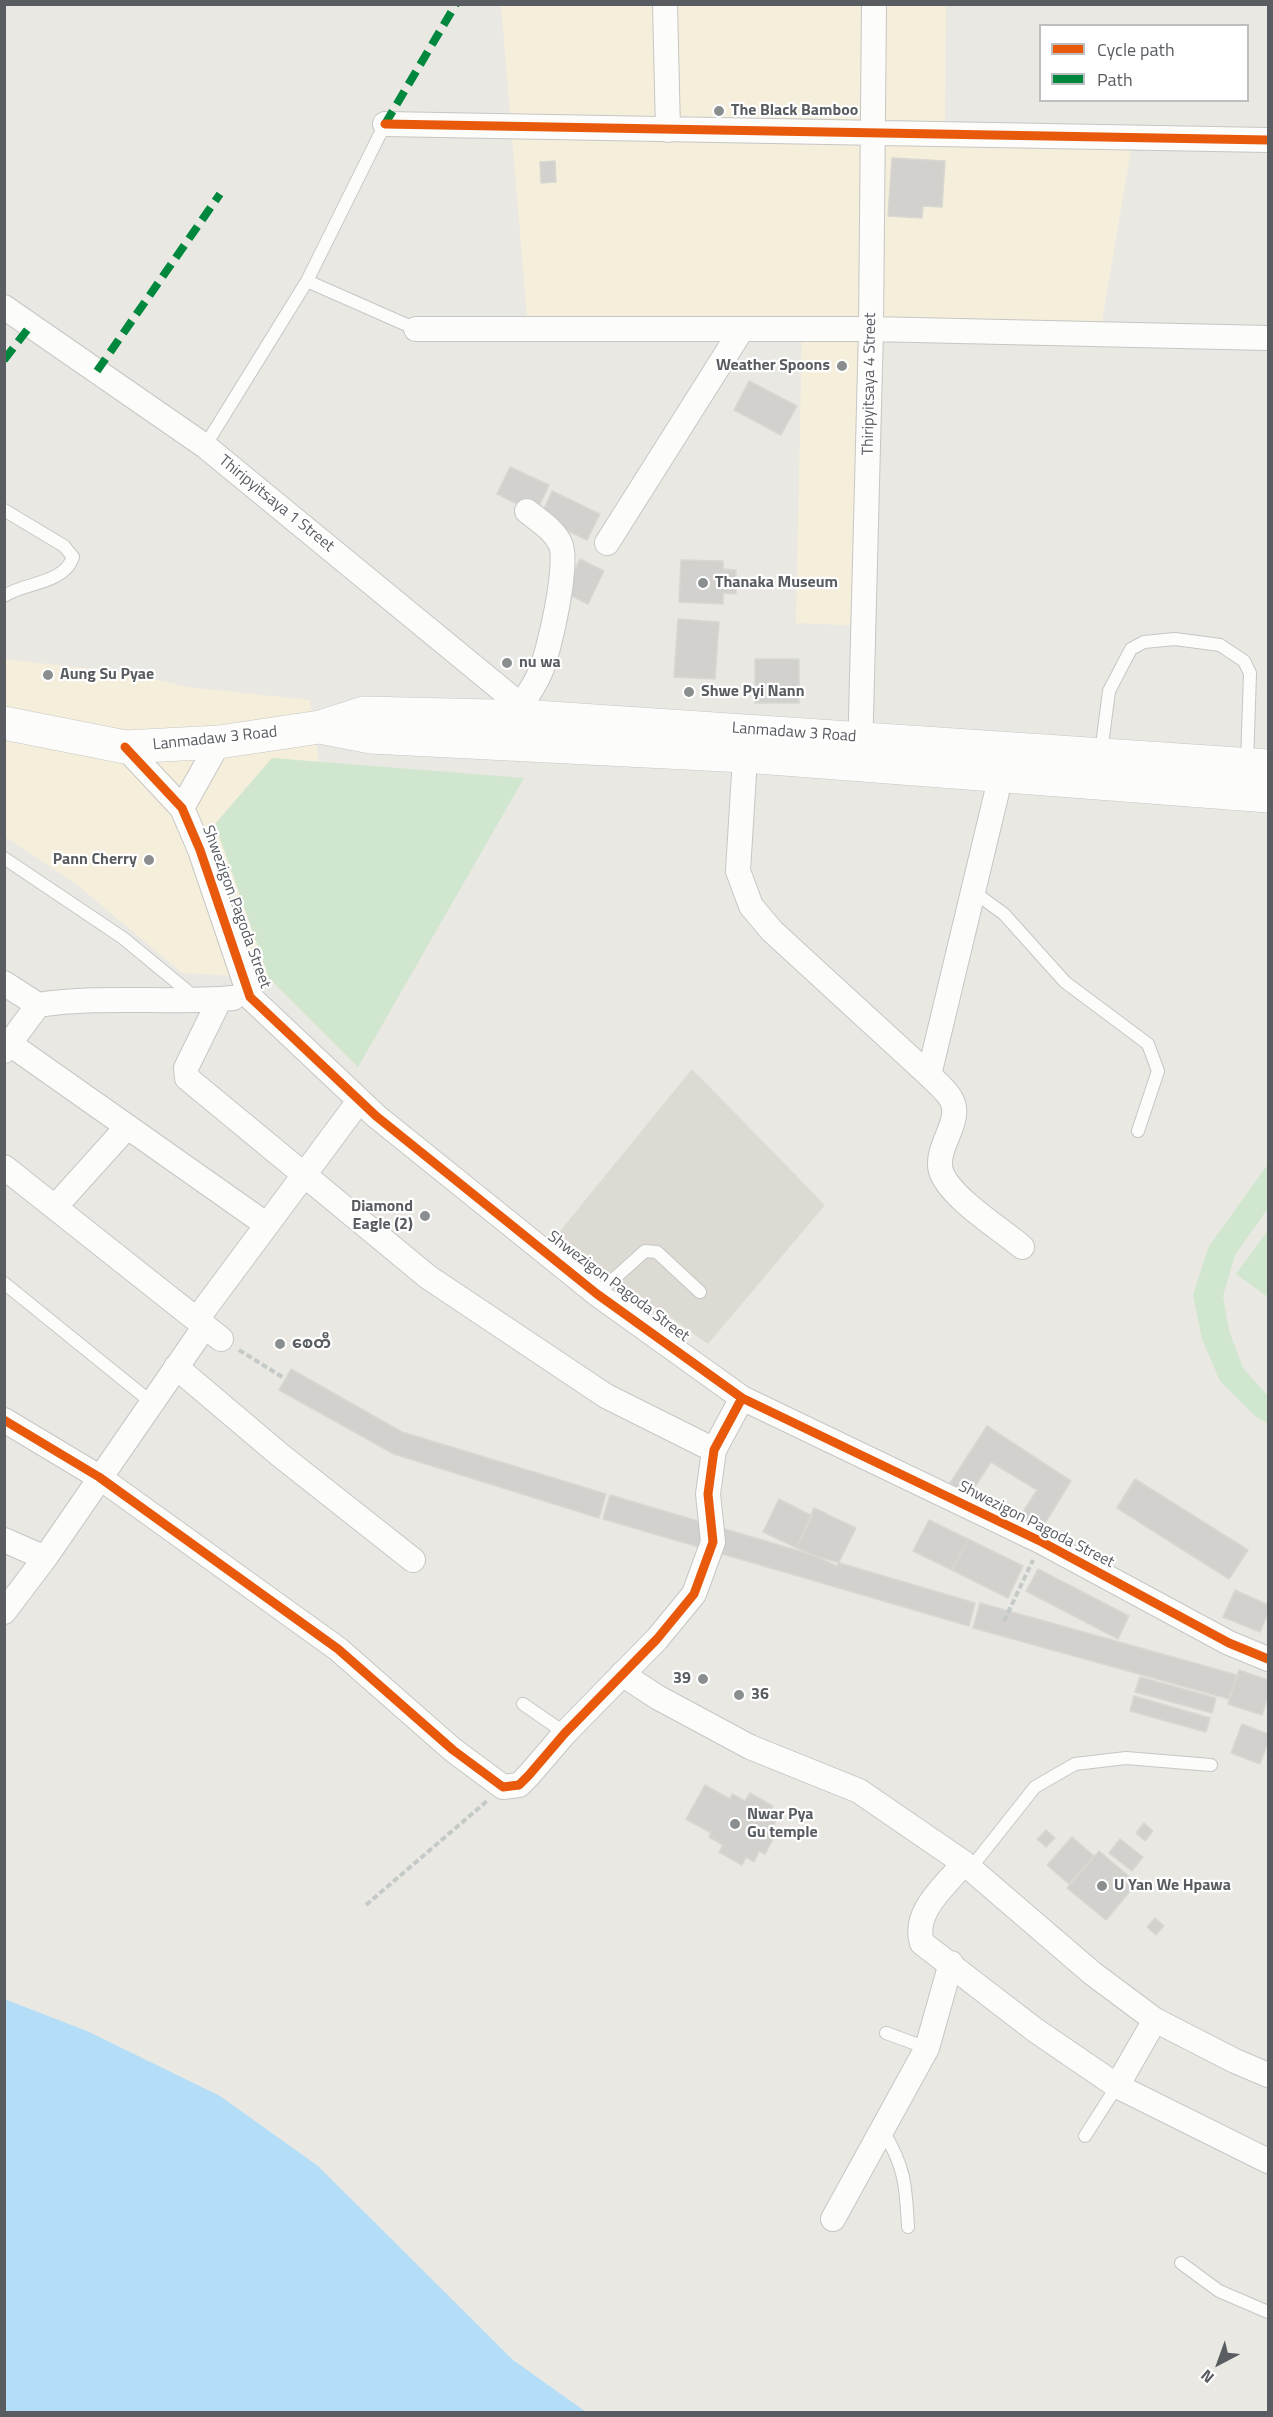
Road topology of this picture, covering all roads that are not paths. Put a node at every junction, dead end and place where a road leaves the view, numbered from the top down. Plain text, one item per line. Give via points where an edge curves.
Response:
1 (665, 4) edge
2 (874, 4) edge
3 (385, 124) joint
4 (668, 129) junction
5 (874, 133) junction
6 (1269, 140) edge
7 (307, 281) junction
8 (4, 307) edge
9 (742, 328) junction
10 (416, 329) joint
11 (871, 329) junction
12 (1269, 338) edge
13 (205, 446) junction
14 (4, 510) edge
15 (527, 511) dead end
16 (607, 543) dead end
17 (4, 596) edge
18 (528, 711) junction
19 (4, 723) edge
20 (320, 727) junction
21 (219, 742) junction
22 (746, 742) junction
23 (125, 747) junction
24 (860, 750) junction
25 (1100, 755) junction
26 (1258, 766) edge
27 (1001, 775) junction
28 (1269, 796) edge
29 (182, 808) junction
30 (4, 858) edge
31 (974, 892) junction
32 (4, 983) edge
33 (250, 996) junction
34 (210, 1000) junction
35 (38, 1005) junction
36 (7, 1047) edge
37 (929, 1075) junction
38 (359, 1101) junction
39 (127, 1127) junction
40 (1138, 1131) dead end
41 (4, 1167) edge
42 (303, 1176) junction
43 (55, 1207) junction
44 (267, 1225) junction
45 (1023, 1247) dead end
46 (4, 1283) edge
47 (700, 1292) dead end
48 (597, 1293) junction
49 (208, 1328) junction
50 (176, 1367) junction
51 (742, 1398) junction
52 (151, 1402) junction
53 (4, 1420) edge
54 (714, 1450) junction
55 (99, 1477) junction
56 (4, 1540) edge
57 (45, 1558) junction
58 (412, 1560) dead end
59 (4, 1612) edge
60 (1269, 1659) edge
61 (622, 1674) junction
62 (523, 1704) dead end
63 (565, 1733) junction
64 (1211, 1765) dead end
65 (967, 1866) junction
66 (951, 1963) junction
67 (1155, 2020) junction
68 (886, 2033) dead end
69 (927, 2048) junction
70 (1269, 2075) edge
71 (1117, 2086) junction
72 (882, 2130) junction
73 (1085, 2136) dead end
74 (1269, 2160) edge
75 (833, 2219) dead end
76 (908, 2228) dead end
77 (1181, 2264) dead end
78 (1269, 2312) edge

1 - 4 street
2 - 5 street, Thiripyitsaya 4 Street
3 - 4 street
3 - 7 lane
4 - 5 street
5 - 6 street
5 - 11 street, Thiripyitsaya 4 Street
7 - 10 lane
7 - 13 lane
8 - 13 street, Thiripyitsaya 1 Street
9 - 10 street
9 - 11 street
9 - 16 street
11 - 12 street
11 - 24 street, Thiripyitsaya 4 Street
13 - 18 street, Thiripyitsaya 1 Street
14 - 17 lane via 64,546 73,556 70,566 60,575
15 - 18 street via 553,532 564,551 546,654
18 - 20 main road, Lanmadaw 3 Road via 364,713
18 - 22 main road, Lanmadaw 3 Road
19 - 23 main road, Lanmadaw 3 Road
20 - 21 main road, Lanmadaw 3 Road
20 - 22 main road, Lanmadaw 3 Road via 370,737
21 - 23 main road, Lanmadaw 3 Road
21 - 29 street
22 - 24 main road, Lanmadaw 3 Road
22 - 37 street via 738,871 751,906
23 - 29 street, Shwezigon Pagoda Street
24 - 25 main road, Lanmadaw 3 Road
24 - 27 main road, Lanmadaw 3 Road
25 - 26 main road, Lanmadaw 3 Road
25 - 26 lane via 1109,691 1131,649 1144,642 1175,639 1220,645 1244,661 1250,674
27 - 28 main road, Lanmadaw 3 Road
27 - 31 street
29 - 33 street, Shwezigon Pagoda Street
30 - 34 lane
31 - 37 street
31 - 40 lane via 1004,914 1065,982 1148,1044 1158,1071
32 - 35 street
33 - 34 street
33 - 38 street, Shwezigon Pagoda Street
34 - 35 street via 74,999
34 - 42 street via 186,1068 187,1078
35 - 36 street
36 - 39 street
37 - 45 street via 952,1100 955,1113 941,1150 941,1170 947,1183
38 - 42 street
38 - 48 street, Shwezigon Pagoda Street
39 - 43 street
39 - 44 street
41 - 43 street
42 - 44 street
42 - 54 street via 428,1277 596,1390
43 - 49 street
44 - 49 street
46 - 52 lane
47 - 48 lane via 657,1252 645,1251
48 - 51 street, Shwezigon Pagoda Street
49 - 50 street
50 - 52 street
50 - 58 street
51 - 54 street
51 - 60 street, Shwezigon Pagoda Street via 1042,1542 1229,1643
52 - 55 street
53 - 55 street
54 - 61 street via 708,1494 713,1542 694,1594 657,1640
55 - 57 street
55 - 63 street via 338,1649 453,1750 503,1787 519,1785
56 - 57 street
57 - 59 street
61 - 63 street
61 - 65 street via 657,1698 750,1748 859,1791
62 - 63 lane
64 - 65 lane via 1126,1758 1075,1764 1035,1786
65 - 66 street via 921,1917 922,1943
65 - 67 street via 1092,1973
66 - 69 street
66 - 71 street via 1035,2030
67 - 70 street
67 - 71 street
68 - 69 lane
69 - 72 street
71 - 73 lane
71 - 74 street
72 - 75 street
72 - 76 lane via 895,2150 906,2180
77 - 78 lane via 1219,2291

